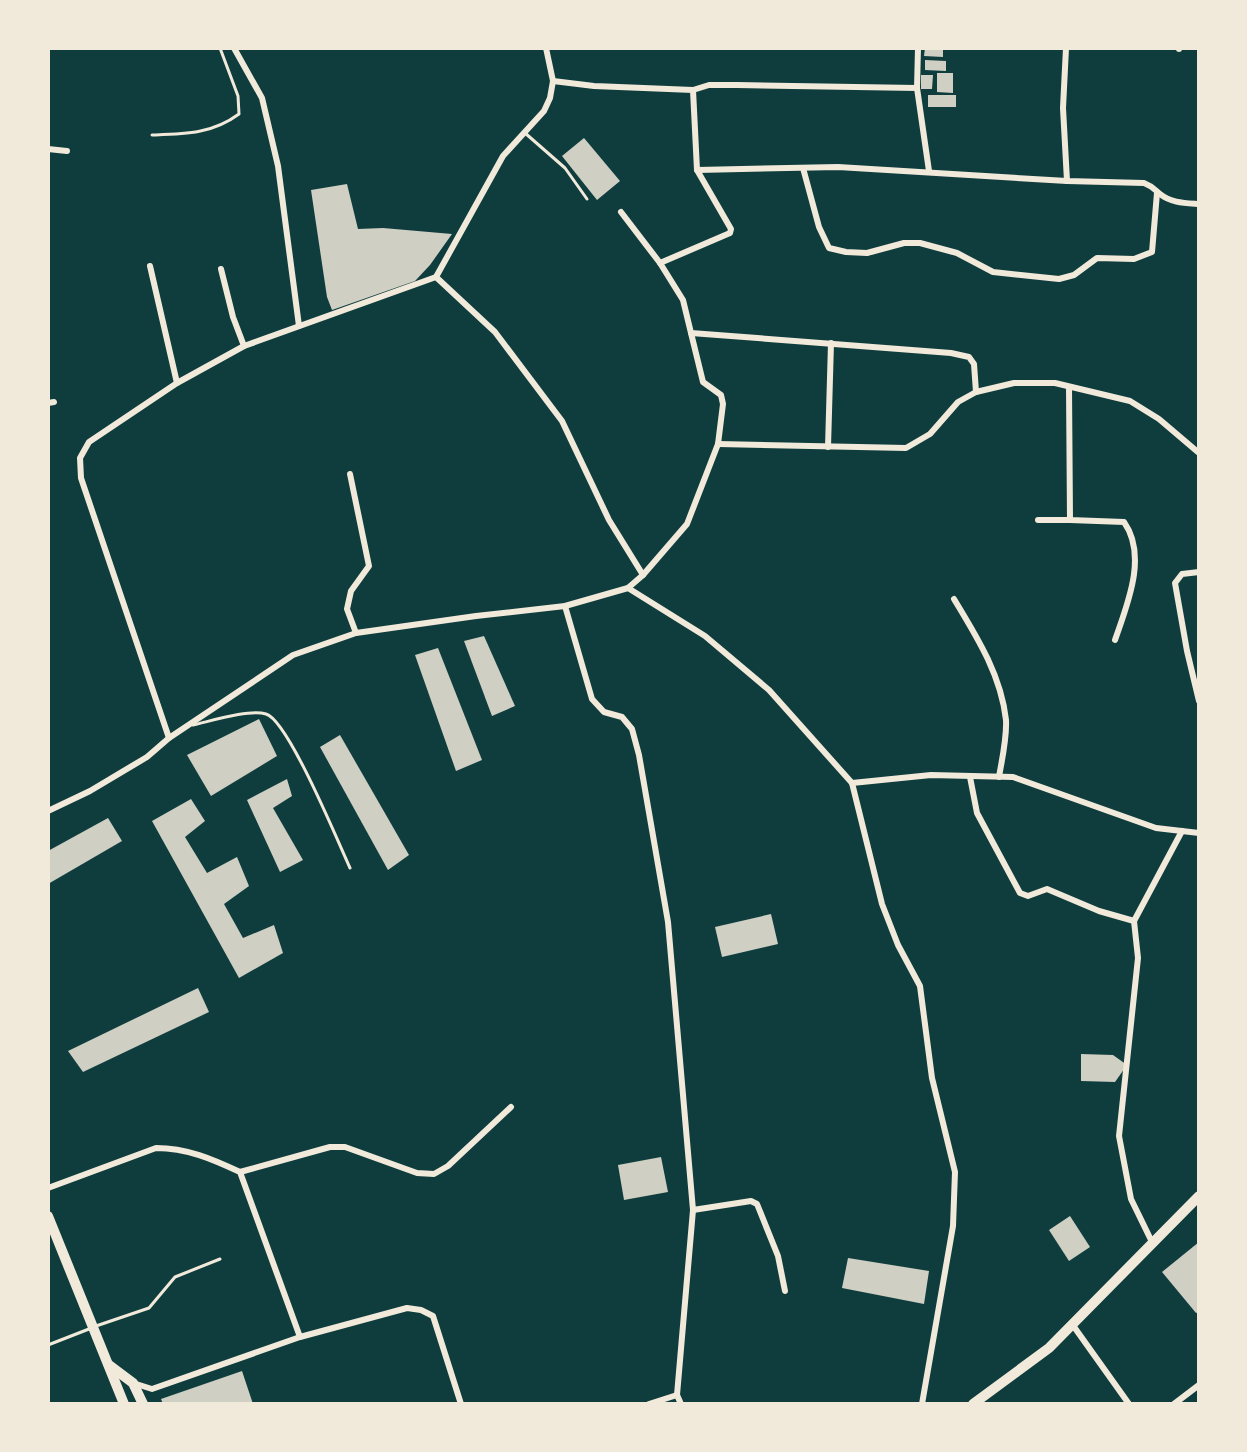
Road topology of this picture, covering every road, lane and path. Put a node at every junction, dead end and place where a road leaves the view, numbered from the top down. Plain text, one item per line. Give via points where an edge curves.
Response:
1 (220, 48) edge
2 (234, 48) edge
3 (546, 48) edge
4 (918, 48) edge
5 (1066, 48) edge
6 (553, 81) junction
7 (917, 88) junction
8 (693, 90) junction
9 (525, 133) junction
10 (152, 135) dead end
11 (48, 149) edge
12 (67, 151) dead end
13 (803, 168) junction
14 (697, 170) junction
15 (929, 171) junction
16 (1067, 181) junction
17 (1157, 193) junction
18 (587, 199) dead end
19 (1199, 204) edge
20 (621, 212) dead end
21 (660, 263) junction
22 (150, 266) dead end
23 (221, 269) dead end
24 (436, 277) junction
25 (299, 326) junction
26 (691, 333) junction
27 (831, 343) junction
28 (244, 346) junction
29 (177, 383) junction
30 (1069, 387) junction
31 (976, 392) junction
32 (718, 444) junction
33 (828, 447) junction
34 (1199, 453) edge
35 (350, 474) dead end
36 (1038, 520) dead end
37 (1070, 520) junction
38 (1199, 572) edge
39 (643, 575) junction
40 (628, 588) junction
41 (954, 599) dead end
42 (565, 606) junction
43 (356, 633) junction
44 (1115, 640) dead end
45 (1199, 701) edge
46 (185, 727) junction
47 (169, 738) junction
48 (970, 777) junction
49 (999, 777) junction
50 (852, 783) junction
51 (48, 811) edge
52 (1182, 831) junction
53 (1199, 833) edge
54 (350, 868) dead end
55 (1134, 921) junction
56 (511, 1107) dead end
57 (240, 1172) junction
58 (48, 1188) edge
59 (1199, 1196) edge
60 (693, 1210) junction
61 (48, 1216) edge
62 (1152, 1242) junction
63 (220, 1259) dead end
64 (785, 1291) dead end
65 (1072, 1324) junction
66 (92, 1328) junction
67 (300, 1337) junction
68 (48, 1345) edge
69 (106, 1363) junction
70 (1199, 1385) edge
71 (135, 1388) junction
72 (677, 1395) junction
73 (124, 1404) edge
74 (143, 1404) edge
75 (461, 1404) edge
76 (649, 1404) edge
77 (681, 1404) edge
78 (922, 1404) edge
79 (973, 1404) edge
80 (1129, 1404) edge
81 (1174, 1404) edge

1 - 10 lane via 238,96 239,114 200,133
2 - 25 street via 262,98 269,126
3 - 6 street
4 - 7 street
5 - 16 street
6 - 8 street
6 - 9 street via 544,111
7 - 8 street via 709,85
7 - 15 street
8 - 14 street
9 - 18 lane via 565,168
9 - 24 street via 503,156
11 - 12 street
13 - 14 street
13 - 15 street
13 - 17 street via 829,248 867,253 920,243 957,253 993,272 1059,279 1097,258 1134,259 1152,252
14 - 21 street via 730,233
15 - 16 street
16 - 17 street via 1144,183
17 - 19 street
20 - 21 street
21 - 26 street via 683,300
22 - 29 street
23 - 28 street
24 - 25 street
24 - 39 street via 495,332 562,421 609,520
25 - 28 street
26 - 27 street
26 - 32 street via 703,382 721,395
27 - 31 street via 969,357
27 - 33 street
28 - 29 street
29 - 47 street via 89,442 80,458 81,478
30 - 31 street via 1014,383
30 - 34 street via 1130,401
30 - 37 street
31 - 33 street via 958,402 930,434 906,448
32 - 33 street
32 - 39 street via 687,524
35 - 43 street via 369,566 351,591 347,609
36 - 37 street
37 - 44 street via 1124,522 1130,530 1135,558 1131,591
38 - 45 street via 1182,574 1175,583
39 - 40 street
40 - 42 street
40 - 50 street via 705,636 769,690
41 - 49 street via 993,669 1000,695 1006,721
42 - 43 street
42 - 60 street via 592,699 604,712 622,717 632,729 639,755 668,922
43 - 46 street via 293,655
46 - 47 street
46 - 54 lane via 251,714 275,718
47 - 51 street via 147,757
48 - 49 street
48 - 50 street
48 - 55 street via 977,813 1020,893 1028,896 1047,889
49 - 52 street via 1013,777 1156,828
50 - 78 street via 882,904 920,986 932,1078 955,1172 953,1226
52 - 53 street
52 - 55 street
55 - 62 street via 1138,958 1119,1136 1131,1199
56 - 57 street via 434,1174 345,1147
57 - 58 street via 202,1155 156,1148
57 - 67 street
59 - 62 main road
60 - 64 street via 757,1204 778,1256
60 - 72 street
61 - 66 main road
62 - 65 main road
63 - 66 lane via 175,1277 149,1308
65 - 79 main road via 1049,1348
65 - 80 street
66 - 68 lane
66 - 69 main road
67 - 71 street via 152,1389
67 - 75 street via 407,1308 421,1310 433,1316
69 - 71 main road
69 - 73 main road
70 - 81 street
71 - 74 main road
72 - 76 street
72 - 77 street

